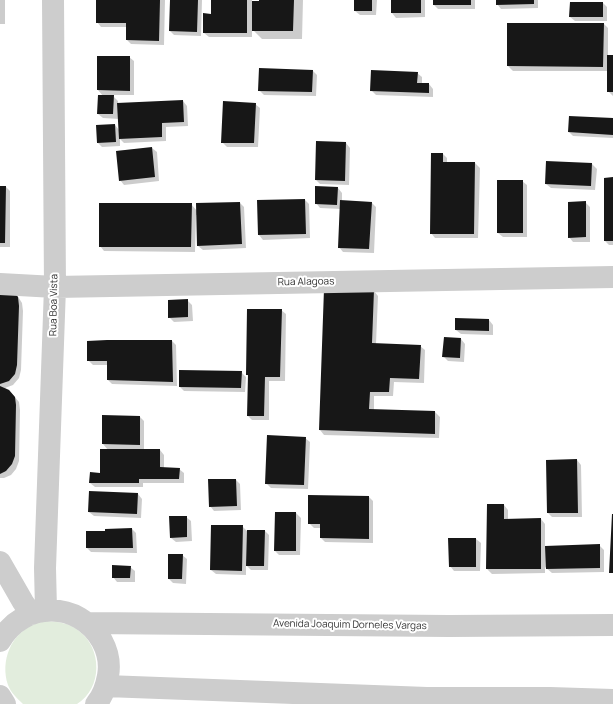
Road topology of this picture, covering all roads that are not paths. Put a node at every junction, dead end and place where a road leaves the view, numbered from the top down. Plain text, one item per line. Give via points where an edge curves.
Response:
1 (53, 0) edge
2 (613, 277) edge
3 (0, 284) edge
4 (55, 287) junction
5 (0, 562) edge
6 (24, 617) edge
7 (87, 623) junction
8 (613, 625) edge
9 (0, 641) edge
10 (101, 695) edge
11 (0, 696) edge
12 (613, 700) edge
13 (5, 704) edge

1 - 4 street, Rua Boa Vista
2 - 4 street, Rua Alagoas
3 - 4 street, Rua Alagoas
4 - 6 street, Rua Boa Vista via 46,560
5 - 6 street via 22,602
6 - 7 street via 62,611 75,615
6 - 9 street via 5,632
7 - 8 street, Avenida Joaquim Dorneles Vargas
7 - 10 street via 97,633 108,658 109,673
10 - 12 street
11 - 13 street

